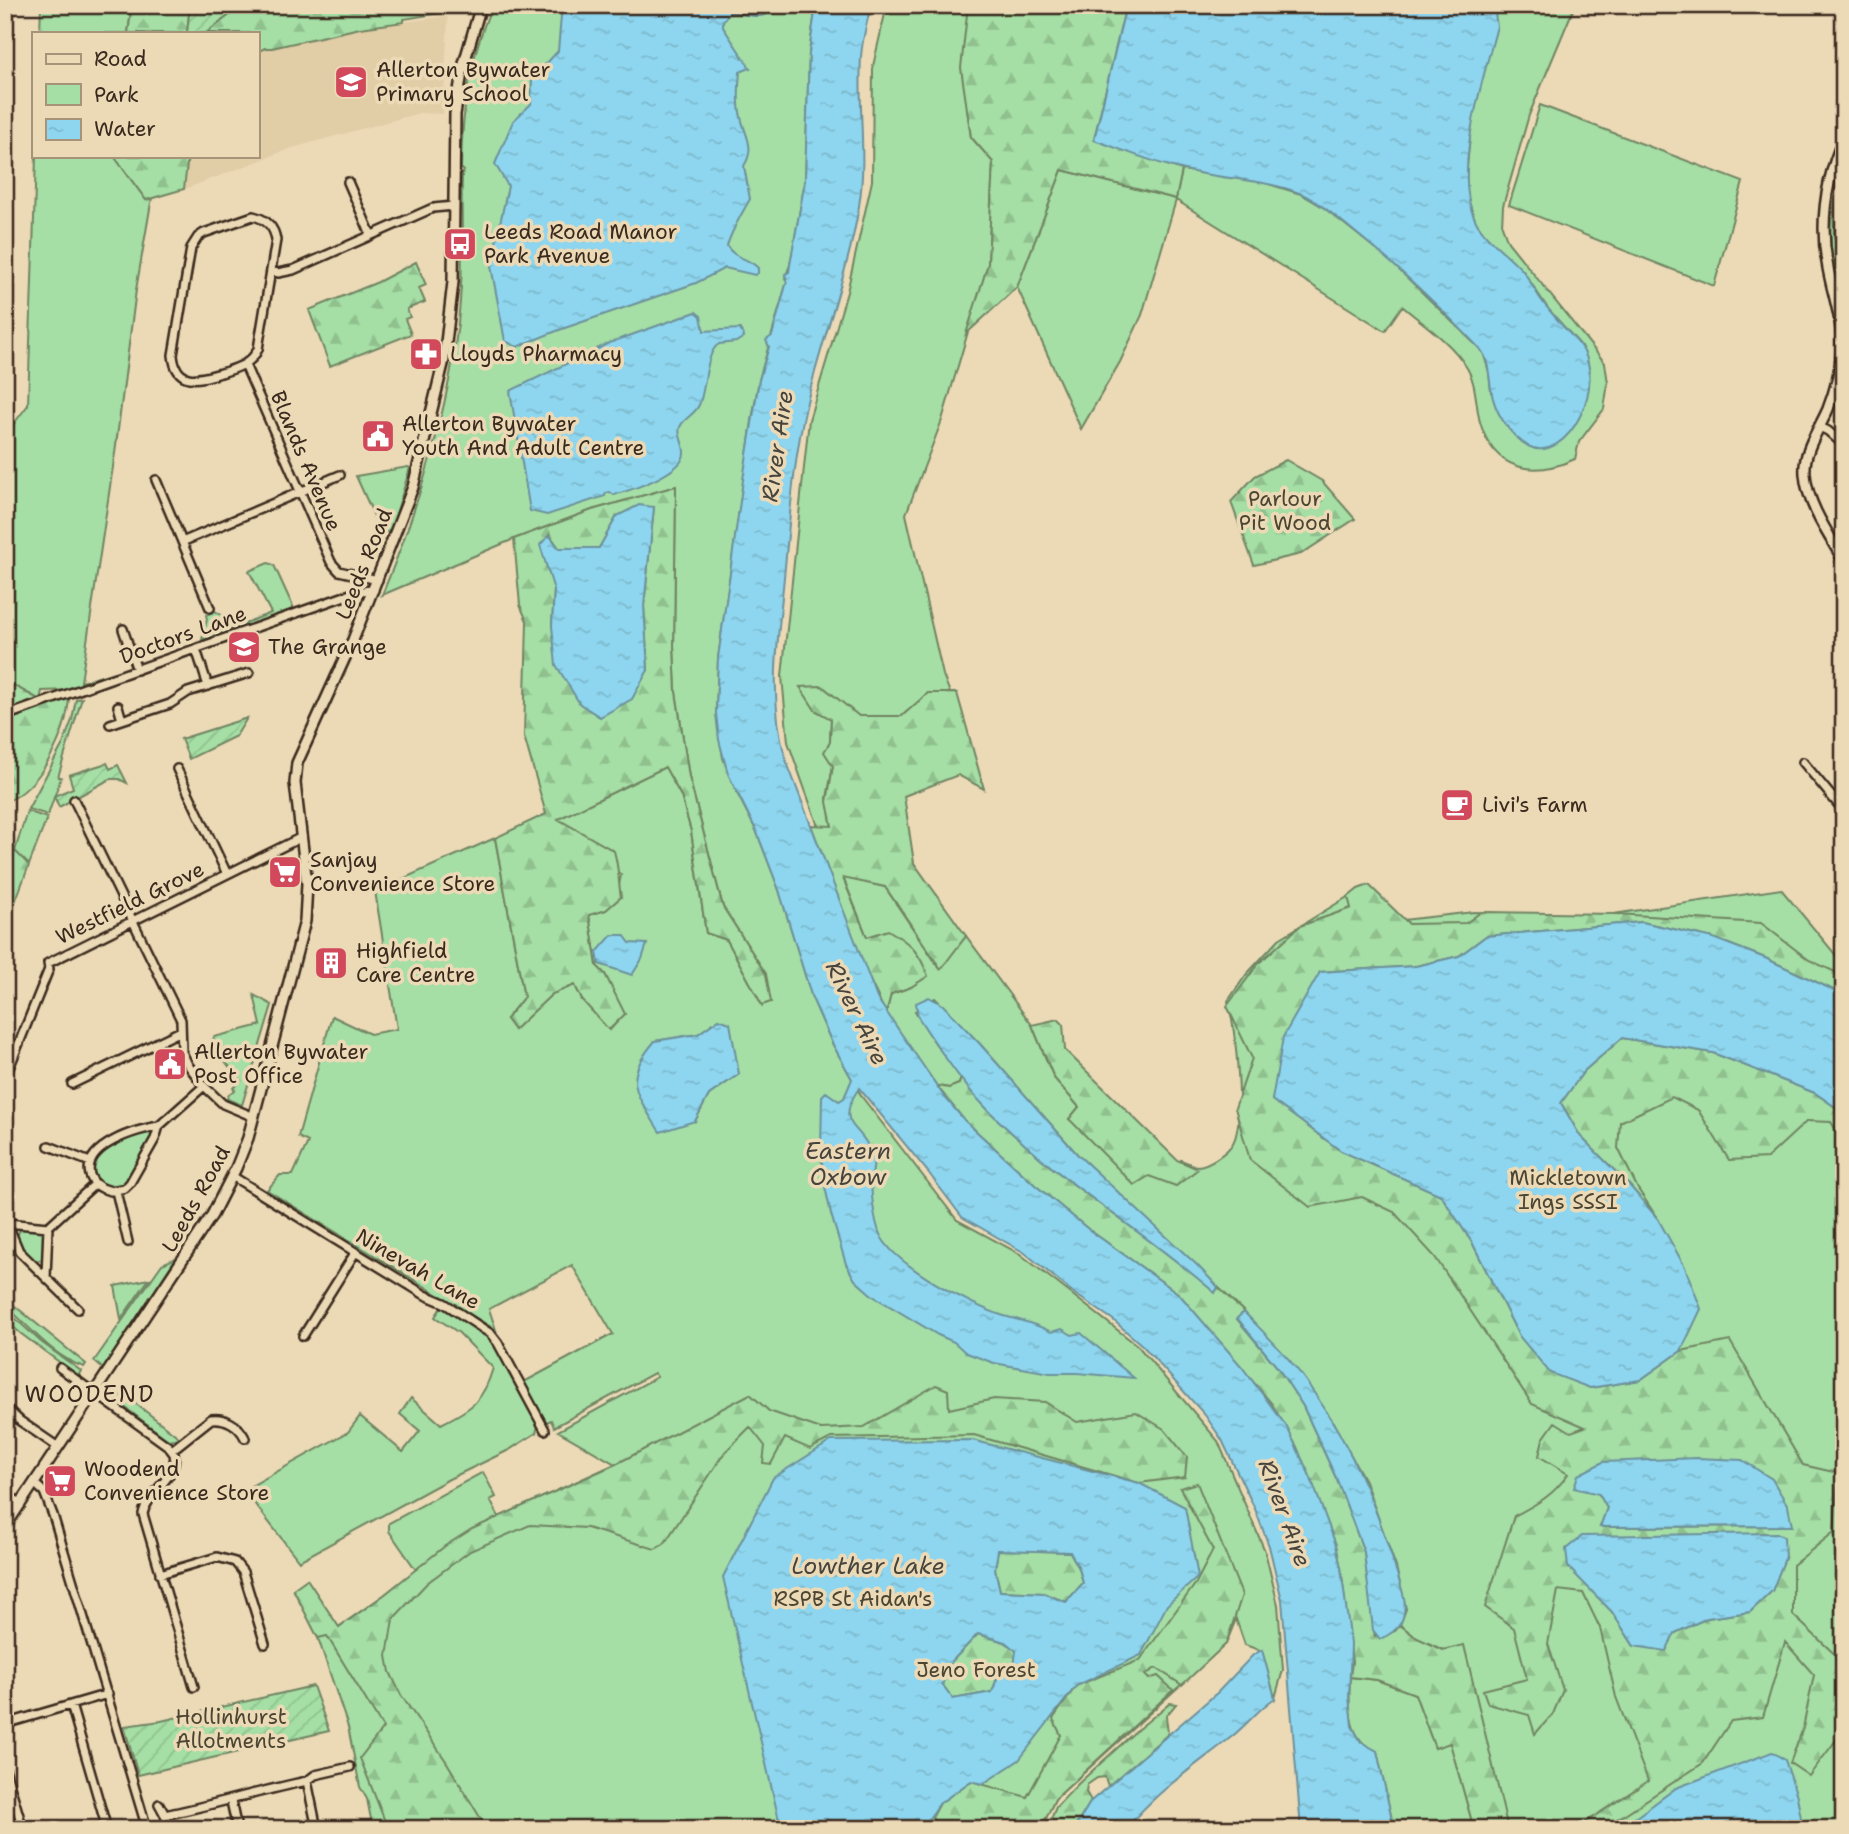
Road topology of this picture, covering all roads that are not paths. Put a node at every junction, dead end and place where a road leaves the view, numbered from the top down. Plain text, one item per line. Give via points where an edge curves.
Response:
1 (481, 5) edge
2 (1844, 138) edge
3 (348, 182) dead end
4 (454, 206) junction
5 (371, 235) junction
6 (271, 271) junction
7 (245, 365) junction
8 (1819, 427) junction
9 (1844, 445) edge
10 (340, 475) dead end
11 (156, 480) dead end
12 (301, 492) junction
13 (182, 542) junction
14 (1844, 561) edge
15 (378, 580) junction
16 (374, 590) junction
17 (210, 608) dead end
18 (123, 629) dead end
19 (196, 649) junction
20 (137, 670) junction
21 (248, 673) dead end
22 (208, 686) junction
23 (118, 706) dead end
24 (5, 716) edge
25 (122, 720) junction
26 (110, 724) dead end
27 (1803, 762) dead end
28 (177, 769) dead end
29 (74, 800) dead end
30 (1844, 808) edge
31 (302, 838) junction
32 (227, 874) junction
33 (131, 921) junction
34 (181, 1031) junction
35 (5, 1078) edge
36 (72, 1084) dead end
37 (204, 1086) junction
38 (254, 1117) junction
39 (159, 1126) junction
40 (49, 1146) dead end
41 (90, 1162) junction
42 (232, 1176) junction
43 (95, 1184) junction
44 (116, 1191) junction
45 (6, 1220) edge
46 (48, 1227) junction
47 (128, 1242) dead end
48 (355, 1253) junction
49 (46, 1277) junction
50 (78, 1309) dead end
51 (303, 1336) dead end
52 (60, 1368) dead end
53 (94, 1393) junction
54 (5, 1407) edge
55 (545, 1430) dead end
56 (244, 1438) dead end
57 (58, 1447) junction
58 (172, 1450) junction
59 (34, 1483) junction
60 (5, 1494) edge
61 (21, 1503) junction
62 (5, 1527) edge
63 (160, 1574) junction
64 (265, 1644) dead end
65 (194, 1687) dead end
66 (108, 1694) junction
67 (71, 1705) junction
68 (5, 1724) edge
69 (350, 1768) dead end
70 (5, 1769) edge
71 (307, 1781) junction
72 (231, 1801) junction
73 (159, 1804) dead end
74 (165, 1815) junction
75 (23, 1829) edge
76 (107, 1829) edge
77 (147, 1829) edge
78 (168, 1829) edge
79 (237, 1829) edge
80 (317, 1829) edge

1 - 4 street, Leeds Road via 457,97
2 - 8 street via 1828,185 1824,228 1842,352 1833,395
3 - 5 street
4 - 5 street via 433,208
4 - 15 street, Leeds Road via 453,282 444,360 413,487
5 - 6 street via 293,270
6 - 7 street via 258,349
6 - 7 street via 275,233 260,218 246,217 204,233 191,248 173,355 177,370 195,380
7 - 12 street, Blands Avenue
8 - 9 street
8 - 14 street via 1807,455 1806,481
10 - 12 street
11 - 13 street
12 - 13 street
12 - 15 street, Blands Avenue via 331,562 339,571
13 - 17 street
15 - 16 street, Leeds Road
16 - 19 street, Doctors Lane via 359,590
16 - 31 street, Leeds Road via 297,764
18 - 20 street
19 - 20 street, Doctors Lane
19 - 22 street
20 - 24 street, Doctors Lane
21 - 22 street
22 - 25 street
23 - 25 street
25 - 26 street
27 - 30 street
28 - 32 street
29 - 33 street
31 - 32 street, Westfield Grove
31 - 38 street, Leeds Road via 305,921
32 - 33 street, Westfield Grove
33 - 34 street via 181,1020
33 - 35 street, Westfield Grove via 48,963
34 - 36 street
34 - 37 street via 185,1059
37 - 38 street via 223,1104
37 - 39 street
38 - 42 street, Leeds Road
39 - 41 street via 101,1148
39 - 44 street via 130,1183
40 - 41 street
41 - 43 street
42 - 48 street, Ninevah Lane
42 - 53 street, Leeds Road via 212,1215
43 - 44 street
43 - 46 street
44 - 47 street
45 - 46 street
45 - 49 street via 19,1251
46 - 49 street
48 - 51 street
48 - 55 street, Ninevah Lane via 491,1334
49 - 50 street
52 - 53 street
53 - 57 street, Leeds Road
53 - 58 street
54 - 57 street
56 - 58 street via 238,1428 211,1419
57 - 59 street, Leeds Road
58 - 63 street via 175,1465 143,1514
59 - 61 street, Leeds Road
59 - 66 street via 47,1498
60 - 61 street
61 - 62 street, Leeds Road
63 - 64 street via 217,1557 235,1562 243,1572
63 - 65 street
66 - 67 street
66 - 77 street
67 - 68 street
67 - 76 street
69 - 71 street
70 - 75 street
71 - 72 street
71 - 80 street
72 - 74 street
72 - 79 street
73 - 74 street
74 - 78 street

